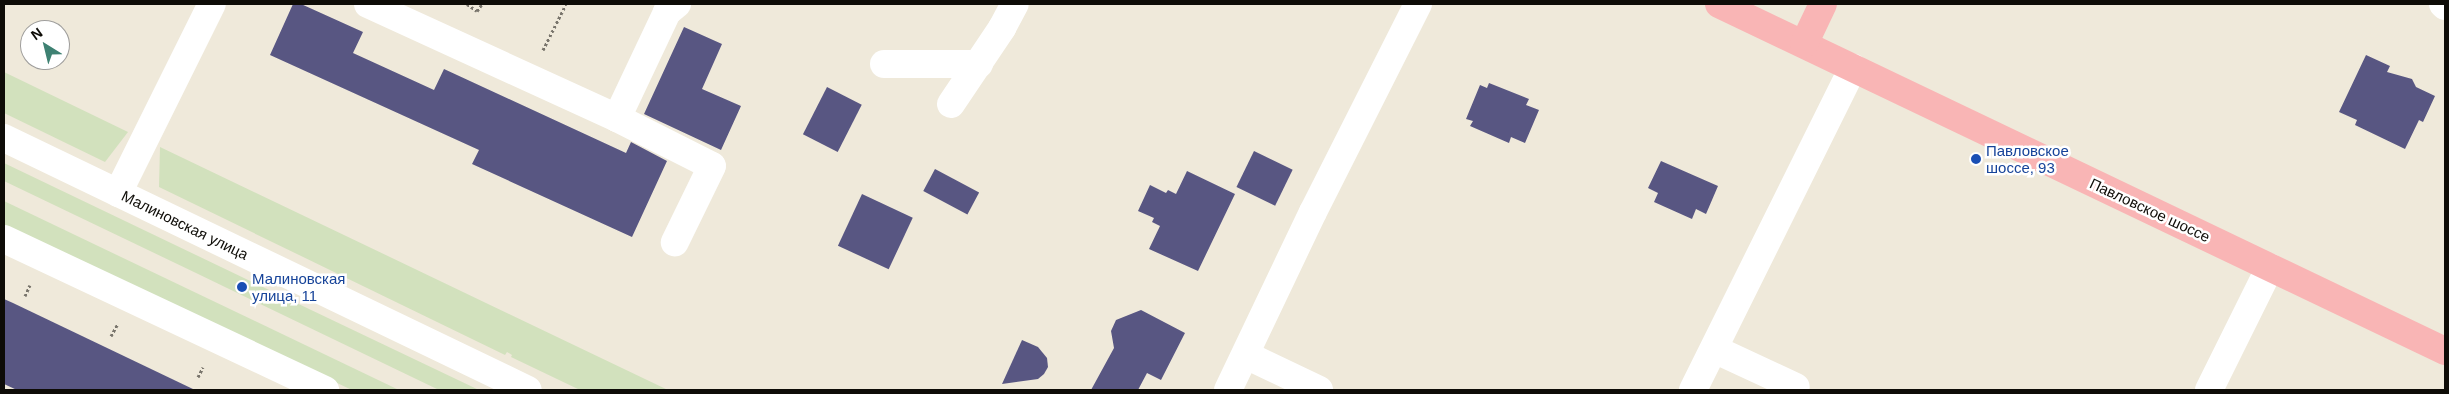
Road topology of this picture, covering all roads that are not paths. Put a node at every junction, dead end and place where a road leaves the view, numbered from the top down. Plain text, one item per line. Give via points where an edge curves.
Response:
1 (212, 4) edge
2 (368, 4) edge
3 (677, 4) edge
4 (1015, 4) edge
5 (1418, 4) edge
6 (1720, 4) edge
7 (1823, 4) edge
8 (1804, 44) junction
9 (884, 64) dead end
10 (979, 64) junction
11 (1853, 68) junction
12 (950, 104) dead end
13 (617, 118) junction
14 (4, 138) edge
15 (118, 193) junction
16 (4, 239) edge
17 (675, 242) dead end
18 (2270, 267) junction
19 (1714, 349) junction
20 (2445, 351) edge
21 (1246, 355) junction
22 (1796, 387) dead end
23 (521, 389) edge
24 (324, 390) edge
25 (1228, 390) edge
26 (1319, 390) edge
27 (1693, 390) edge
28 (2209, 390) edge

1 - 15 street
2 - 13 street
3 - 13 street via 667,12
4 - 10 street
5 - 21 street via 1313,212
6 - 8 main road, Павловское шоссе
7 - 8 main road
8 - 11 main road, Павловское шоссе
9 - 10 street
10 - 12 street
11 - 18 main road, Павловское шоссе
11 - 19 street
13 - 17 street via 712,166
14 - 15 street, Малиновская улица
15 - 23 street, Малиновская улица
16 - 24 street
18 - 20 main road, Павловское шоссе
18 - 28 street
19 - 22 street
19 - 27 street
21 - 25 street
21 - 26 street

